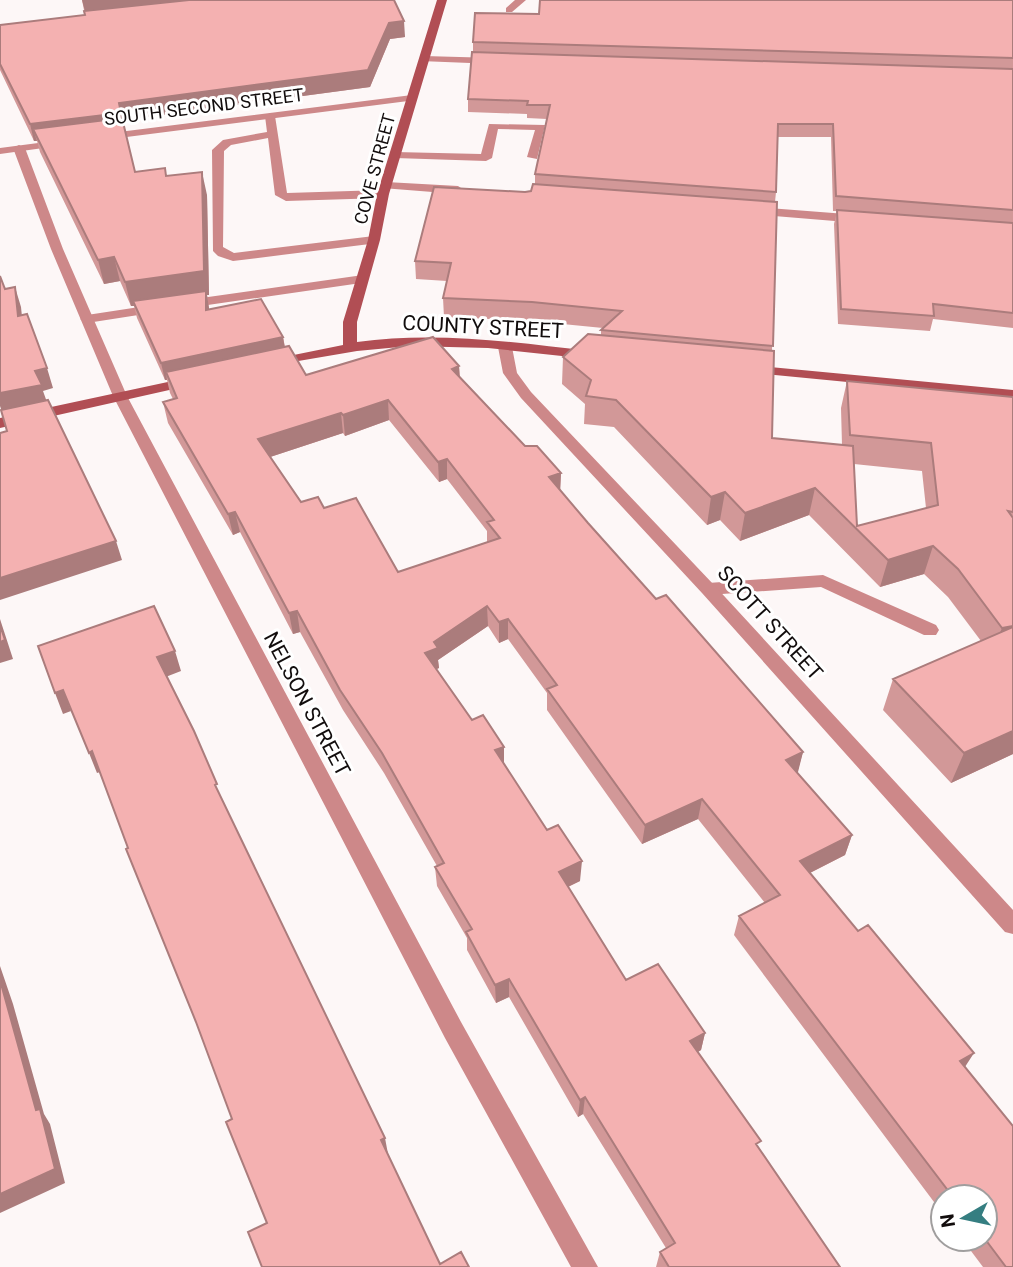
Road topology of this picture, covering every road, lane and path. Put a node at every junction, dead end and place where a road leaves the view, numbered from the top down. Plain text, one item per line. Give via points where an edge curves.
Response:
1 (442, 0) edge
2 (521, 0) edge
3 (509, 10) dead end
4 (424, 59) junction
5 (500, 62) edge
6 (412, 99) junction
7 (270, 116) junction
8 (272, 134) junction
9 (85, 140) edge
10 (72, 141) edge
11 (19, 148) junction
12 (0, 151) edge
13 (395, 155) junction
14 (533, 157) dead end
15 (384, 190) junction
16 (466, 190) edge
17 (740, 210) edge
18 (877, 220) edge
19 (374, 240) junction
20 (363, 279) junction
21 (87, 319) junction
22 (505, 347) junction
23 (350, 348) junction
24 (609, 356) edge
25 (259, 366) edge
26 (734, 368) edge
27 (209, 377) edge
28 (1013, 394) edge
29 (120, 396) junction
30 (0, 423) edge
31 (708, 589) junction
32 (930, 630) dead end
33 (1013, 925) edge
34 (585, 1267) edge

1 - 4 main road, COVE STREET
2 - 3 street
4 - 5 street
4 - 6 main road, COVE STREET
6 - 7 street, SOUTH SECOND STREET
6 - 13 main road, COVE STREET
7 - 8 street
7 - 9 street, SOUTH SECOND STREET
8 - 15 street via 281,195
8 - 19 street via 227,142 218,150 217,248 233,257
10 - 11 street
11 - 12 street
11 - 21 street, NELSON STREET
13 - 14 street via 486,158 493,126 541,127
13 - 15 main road, COVE STREET
15 - 16 street
15 - 19 main road, COVE STREET
17 - 18 street
19 - 20 main road, COVE STREET
20 - 21 street
20 - 23 main road, COVE STREET via 350,323
21 - 29 street, NELSON STREET
22 - 23 main road, COUNTY STREET via 400,342
22 - 24 main road, COUNTY STREET
22 - 31 street, SCOTT STREET via 510,373 526,395
23 - 25 main road, COUNTY STREET
26 - 28 main road
27 - 29 main road
29 - 30 main road
29 - 34 street, NELSON STREET via 446,1018
31 - 32 street via 822,581
31 - 33 street, SCOTT STREET

